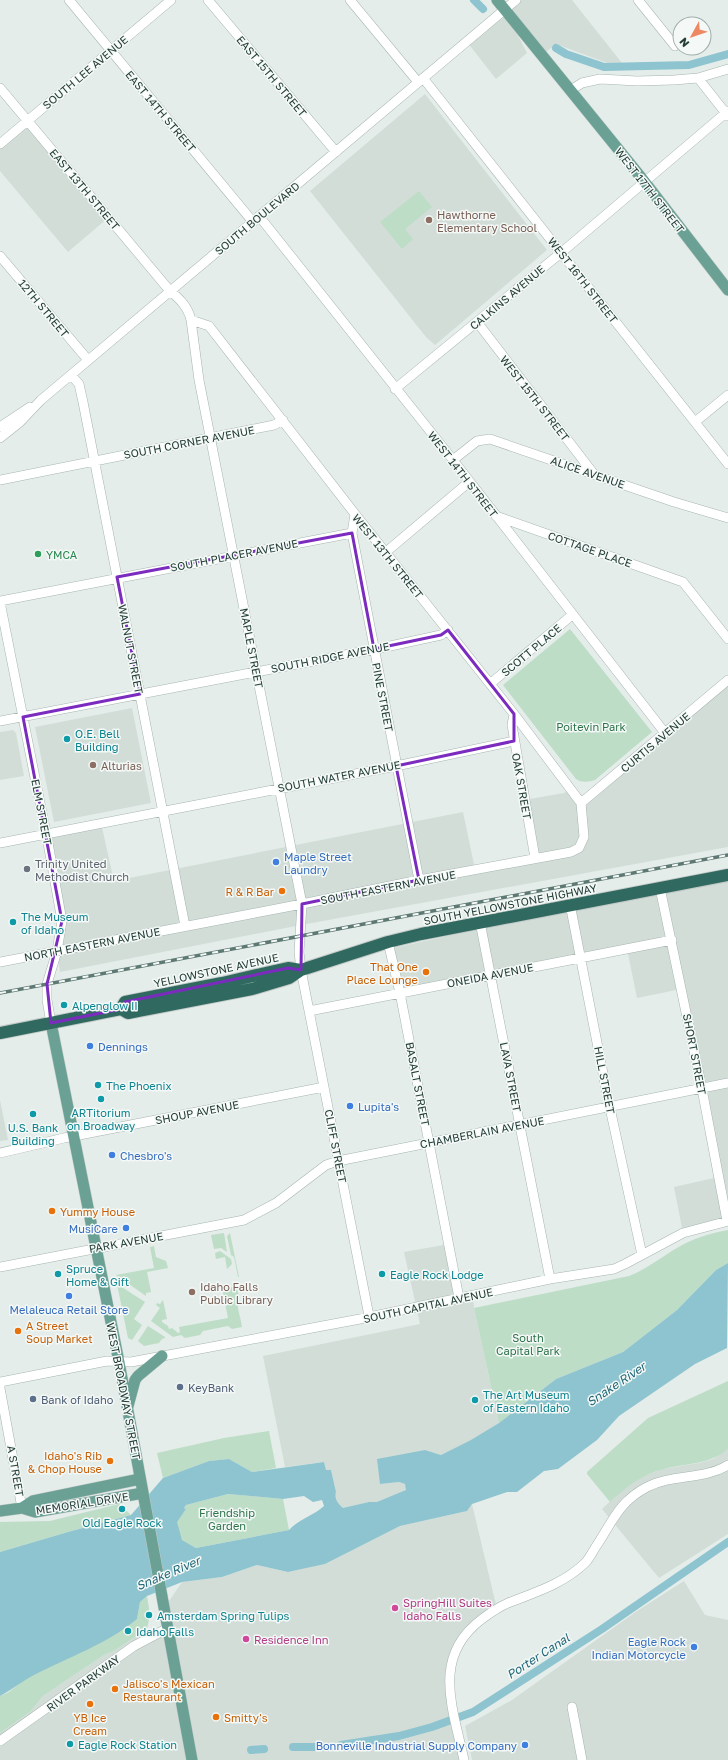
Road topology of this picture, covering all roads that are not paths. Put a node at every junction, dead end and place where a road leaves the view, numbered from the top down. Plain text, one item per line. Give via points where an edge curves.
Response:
1 (69, 0) edge
2 (171, 0) edge
3 (208, 0) edge
4 (350, 0) edge
5 (496, 0) edge
6 (516, 0) edge
7 (638, 0) edge
8 (504, 9) junction
9 (672, 42) edge
10 (111, 50) junction
11 (728, 69) edge
12 (698, 78) junction
13 (421, 80) junction
14 (0, 88) edge
15 (571, 90) junction
16 (727, 113) edge
17 (28, 121) junction
18 (0, 144) edge
19 (336, 152) junction
20 (644, 181) junction
21 (256, 219) junction
22 (562, 252) junction
23 (0, 256) edge
24 (728, 290) edge
25 (170, 291) junction
26 (191, 320) junction
27 (476, 322) junction
28 (88, 360) junction
29 (71, 375) junction
30 (396, 389) junction
31 (728, 395) edge
32 (283, 420) junction
33 (695, 422) junction
34 (3, 427) edge
35 (0, 438) edge
36 (211, 438) junction
37 (453, 460) junction
38 (94, 461) junction
39 (728, 464) edge
40 (594, 473) junction
41 (0, 480) edge
42 (470, 482) junction
43 (355, 514) junction
44 (496, 516) junction
45 (728, 518) edge
46 (352, 532) junction
47 (386, 552) junction
48 (234, 554) junction
49 (117, 577) junction
50 (0, 601) edge
51 (572, 615) junction
52 (448, 630) junction
53 (728, 639) edge
54 (374, 649) junction
55 (257, 671) junction
56 (728, 680) edge
57 (490, 684) junction
58 (140, 694) junction
59 (514, 714) junction
60 (23, 717) junction
61 (0, 721) edge
62 (665, 733) junction
63 (514, 741) junction
64 (396, 766) junction
65 (279, 787) junction
66 (581, 803) junction
67 (163, 811) junction
68 (46, 833) junction
69 (0, 842) edge
70 (535, 858) junction
71 (728, 875) edge
72 (419, 880) junction
73 (660, 888) junction
74 (302, 904) junction
75 (570, 904) junction
76 (480, 922) junction
77 (184, 926) junction
78 (672, 940) junction
79 (388, 942) junction
80 (57, 952) junction
81 (580, 958) junction
82 (0, 962) edge
83 (301, 973) junction
84 (491, 976) junction
85 (400, 993) junction
86 (309, 1011) junction
87 (51, 1023) junction
88 (0, 1033) edge
89 (728, 1083) edge
90 (324, 1087) junction
91 (702, 1089) junction
92 (610, 1107) junction
93 (520, 1125) junction
94 (74, 1136) junction
95 (430, 1143) junction
96 (0, 1153) edge
97 (338, 1161) junction
98 (252, 1217) joint
99 (728, 1221) edge
100 (96, 1248) junction
101 (642, 1256) junction
102 (0, 1267) edge
103 (550, 1280) junction
104 (459, 1298) junction
105 (369, 1316) junction
106 (162, 1356) junction
107 (119, 1362) junction
108 (0, 1382) edge
109 (0, 1388) edge
110 (128, 1409) junction
111 (728, 1465) edge
112 (140, 1479) junction
113 (143, 1497) junction
114 (22, 1508) junction
115 (0, 1511) edge
116 (168, 1628) junction
117 (572, 1708) dead end
118 (0, 1741) edge
119 (192, 1760) edge
120 (464, 1760) edge
121 (582, 1760) edge

1 - 10 street, EAST 14TH STREET
2 - 10 street, SOUTH LEE AVENUE
3 - 19 street, EAST 15TH STREET
4 - 13 street, WEST 16TH STREET
5 - 8 main road, WEST 17TH STREET
6 - 8 street, SOUTH BOULEVARD
7 - 9 street
8 - 13 street, SOUTH BOULEVARD
8 - 15 main road, WEST 17TH STREET
10 - 17 street, SOUTH LEE AVENUE
10 - 21 street, EAST 14TH STREET
11 - 12 street
12 - 15 street via 657,81 600,79 582,83
12 - 16 street
13 - 19 street, SOUTH BOULEVARD
13 - 22 street, WEST 16TH STREET
14 - 17 street, EAST 13TH STREET
15 - 20 main road, WEST 17TH STREET
16 - 20 street, CALKINS AVENUE
17 - 18 street, SOUTH LEE AVENUE
17 - 25 street, EAST 13TH STREET
19 - 21 street, SOUTH BOULEVARD
20 - 22 street, CALKINS AVENUE
20 - 24 main road, WEST 17TH STREET
21 - 25 street, SOUTH BOULEVARD
21 - 30 street, WEST 14TH STREET
22 - 27 street, CALKINS AVENUE
22 - 33 street, WEST 16TH STREET
23 - 28 street, 12TH STREET
25 - 26 street via 187,307
25 - 28 street, SOUTH BOULEVARD
26 - 32 street, WEST 13TH STREET via 208,326
26 - 36 street, MAPLE STREET via 199,380
27 - 30 street, CALKINS AVENUE
27 - 40 street, WEST 15TH STREET
28 - 29 street, SOUTH BOULEVARD
29 - 34 street, SOUTH BOULEVARD
29 - 38 street, WALNUT STREET via 79,384
30 - 37 street, WEST 14TH STREET
31 - 33 street
32 - 36 street, SOUTH CORNER AVENUE via 274,425
32 - 43 street, WEST 13TH STREET
33 - 39 street, WEST 16TH STREET
34 - 35 street, SOUTH BOULEVARD
36 - 38 street, SOUTH CORNER AVENUE
36 - 48 street, MAPLE STREET
37 - 40 street, ALICE AVENUE via 476,441 490,439
37 - 42 street, WEST 14TH STREET
38 - 41 street, SOUTH CORNER AVENUE
38 - 49 street, WALNUT STREET
40 - 45 street, ALICE AVENUE via 674,502
42 - 44 street, WEST 14TH STREET
42 - 47 street
43 - 46 street, PINE STREET
43 - 47 street, WEST 13TH STREET
44 - 51 street, WEST 14TH STREET
44 - 53 street, COTTAGE PLACE via 684,582
46 - 48 street, SOUTH PLACER AVENUE
46 - 54 street, PINE STREET
47 - 52 street, WEST 13TH STREET
48 - 49 street, SOUTH PLACER AVENUE
48 - 55 street, MAPLE STREET
49 - 50 street, SOUTH PLACER AVENUE
49 - 58 street, WALNUT STREET
50 - 60 street, ELM STREET
51 - 57 street, SCOTT PLACE
51 - 62 street, WEST 14TH STREET
52 - 54 street, SOUTH RIDGE AVENUE via 441,635
52 - 57 street, WEST 13TH STREET
54 - 55 street, SOUTH RIDGE AVENUE
54 - 64 street, PINE STREET
55 - 58 street, SOUTH RIDGE AVENUE
55 - 65 street, MAPLE STREET
56 - 62 street, CURTIS AVENUE
57 - 59 street, WEST 13TH STREET
58 - 60 street, SOUTH RIDGE AVENUE
58 - 67 street, WALNUT STREET
59 - 63 street, OAK STREET
59 - 66 street, WEST 13TH STREET
60 - 61 street, SOUTH RIDGE AVENUE
60 - 68 street, ELM STREET
62 - 66 street, CURTIS AVENUE
63 - 64 street, SOUTH WATER AVENUE
63 - 70 street, OAK STREET
64 - 65 street, SOUTH WATER AVENUE
64 - 72 street, PINE STREET
65 - 67 street, SOUTH WATER AVENUE
65 - 74 street, MAPLE STREET
66 - 70 street, SOUTH EASTERN AVENUE via 584,837 579,848 575,851
67 - 68 street, SOUTH WATER AVENUE
67 - 77 street, WALNUT STREET
68 - 69 street, SOUTH WATER AVENUE
68 - 80 street, ELM STREET via 62,921
70 - 72 street, SOUTH EASTERN AVENUE
71 - 73 highway, SOUTH YELLOWSTONE HIGHWAY
72 - 74 street, SOUTH EASTERN AVENUE
73 - 75 highway, SOUTH YELLOWSTONE HIGHWAY
73 - 78 street, SHORT STREET
74 - 77 street, SOUTH EASTERN AVENUE
74 - 83 street, MAPLE STREET via 299,952
75 - 76 highway, SOUTH YELLOWSTONE HIGHWAY
75 - 81 street, HILL STREET
76 - 79 highway, SOUTH YELLOWSTONE HIGHWAY
76 - 84 street, LAVA STREET
77 - 80 street, NORTH EASTERN AVENUE
78 - 81 street, ONEIDA AVENUE
78 - 91 street, SHORT STREET
79 - 83 highway, SOUTH YELLOWSTONE HIGHWAY
79 - 85 street, BASALT STREET
80 - 82 street, NORTH EASTERN AVENUE
80 - 87 street, ELM STREET via 47,984
81 - 84 street, ONEIDA AVENUE
81 - 92 street, HILL STREET
83 - 86 street, CLIFF STREET
83 - 87 highway via 252,990 128,1013 121,1009
84 - 85 street, ONEIDA AVENUE
84 - 93 street, LAVA STREET
85 - 86 street, ONEIDA AVENUE
85 - 95 street, BASALT STREET
86 - 90 street, CLIFF STREET
87 - 88 highway
87 - 94 main road, WEST BROADWAY STREET
89 - 91 street, CHAMBERLAIN AVENUE
90 - 94 street, SHOUP AVENUE
90 - 97 street, CLIFF STREET
91 - 92 street, CHAMBERLAIN AVENUE
91 - 99 street, SHORT STREET
92 - 93 street, CHAMBERLAIN AVENUE
92 - 101 street, HILL STREET
93 - 95 street, CHAMBERLAIN AVENUE
93 - 103 street, LAVA STREET
94 - 96 street, SHOUP AVENUE
94 - 100 main road, WEST BROADWAY STREET
95 - 97 street, CHAMBERLAIN AVENUE
95 - 104 street, BASALT STREET
97 - 98 street, CHAMBERLAIN AVENUE via 326,1165 276,1203
97 - 105 street, CLIFF STREET
98 - 100 street, PARK AVENUE
99 - 101 street, SOUTH CAPITAL AVENUE via 684,1234
100 - 102 street, PARK AVENUE
100 - 107 main road, WEST BROADWAY STREET
101 - 103 street, SOUTH CAPITAL AVENUE via 614,1269
103 - 104 street, SOUTH CAPITAL AVENUE
104 - 105 street, SOUTH CAPITAL AVENUE
105 - 106 street, SOUTH CAPITAL AVENUE
106 - 107 street, SOUTH CAPITAL AVENUE
106 - 110 main road via 135,1380
107 - 108 street, SOUTH CAPITAL AVENUE via 107,1361
107 - 110 main road, WEST BROADWAY STREET
109 - 114 street, A STREET
110 - 112 main road, WEST BROADWAY STREET
111 - 120 street via 715,1472 662,1481 639,1491 618,1511 586,1562 544,1590 507,1604 471,1628 460,1641 450,1669 453,1710
112 - 113 main road, WEST BROADWAY STREET
112 - 114 main road, MEMORIAL DRIVE via 32,1501
113 - 114 main road, MEMORIAL DRIVE via 35,1512
113 - 116 main road, WEST BROADWAY STREET
114 - 115 main road, MEMORIAL DRIVE
116 - 118 street, RIVER PARKWAY via 124,1653
116 - 119 main road, WEST BROADWAY STREET
117 - 121 street

